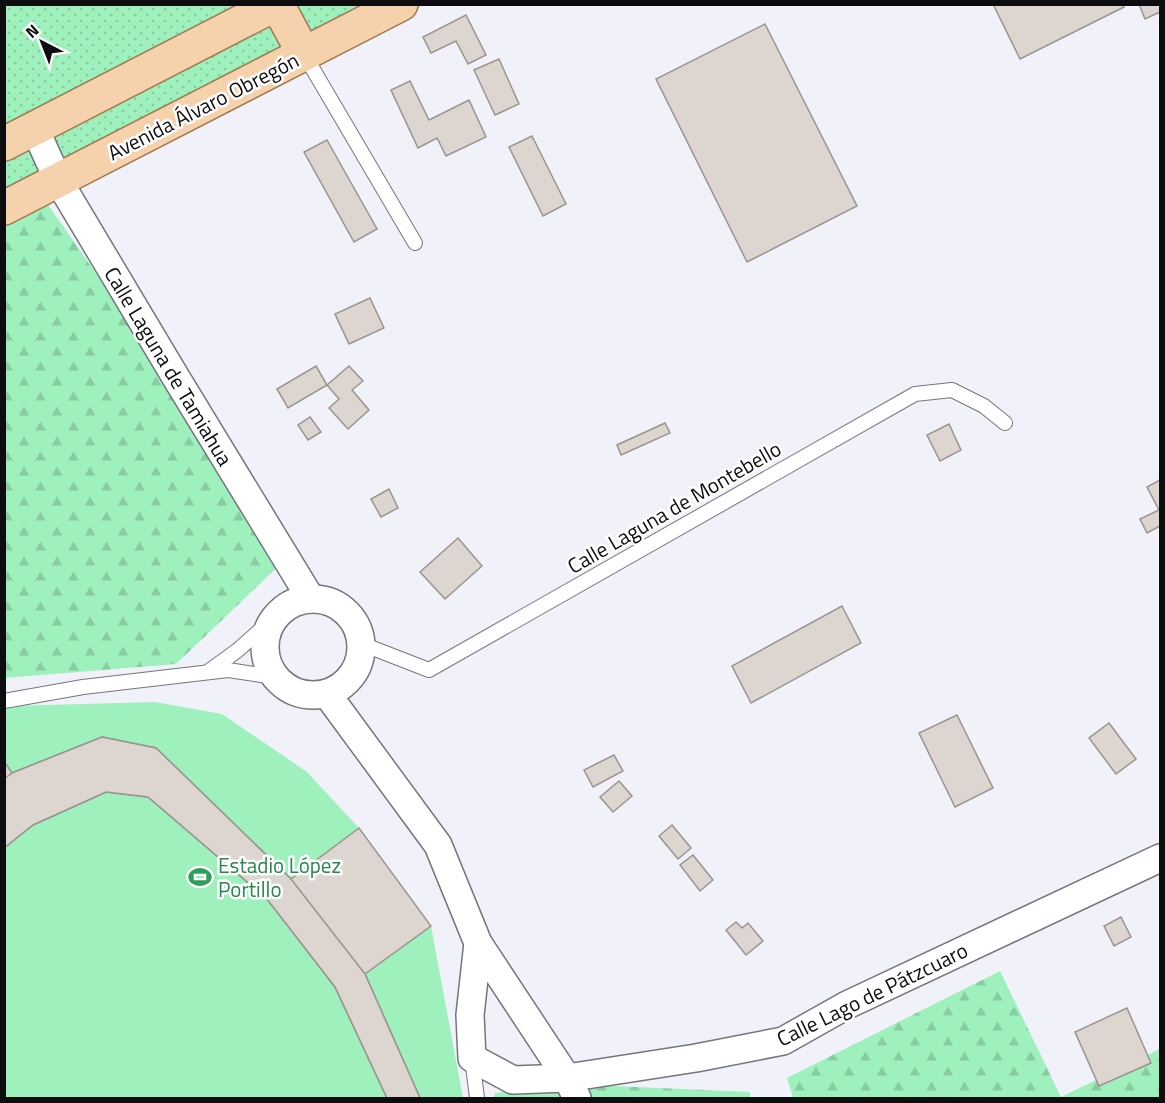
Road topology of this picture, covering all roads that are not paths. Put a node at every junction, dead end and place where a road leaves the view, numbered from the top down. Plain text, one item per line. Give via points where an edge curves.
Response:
1 (277, 4) edge
2 (401, 4) edge
3 (304, 54) junction
4 (35, 129) junction
5 (4, 144) edge
6 (58, 180) junction
7 (4, 208) edge
8 (415, 243) dead end
9 (1005, 423) dead end
10 (311, 599) junction
11 (276, 616) junction
12 (362, 644) junction
13 (205, 674) junction
14 (274, 676) junction
15 (327, 694) junction
16 (4, 701) edge
17 (1161, 858) edge
18 (478, 943) junction
19 (472, 1058) junction
20 (572, 1088) edge
21 (477, 1098) edge

1 - 3 main road
1 - 4 main road
2 - 3 main road, Avenida Álvaro Obregón
3 - 6 main road, Avenida Álvaro Obregón
3 - 8 lane
4 - 5 main road
4 - 6 street, Calle Laguna de Tamiahua
6 - 7 main road, Avenida Álvaro Obregón
6 - 10 street, Calle Laguna de Tamiahua
9 - 12 lane, Calle Laguna de Montebello via 984,406 952,390 915,394 429,670
10 - 11 street via 298,601
10 - 12 street via 340,606 359,629
11 - 13 lane
11 - 14 street via 265,646
12 - 15 street via 354,675
13 - 14 lane via 228,670
13 - 16 lane via 83,687
14 - 15 street via 298,693
15 - 18 street via 438,845
17 - 20 street, Calle Lago de Pátzcuaro via 847,1005 783,1041
18 - 19 street via 470,1015
18 - 20 street
19 - 20 street, Calle Lago de Pátzcuaro via 513,1080
19 - 21 lane

